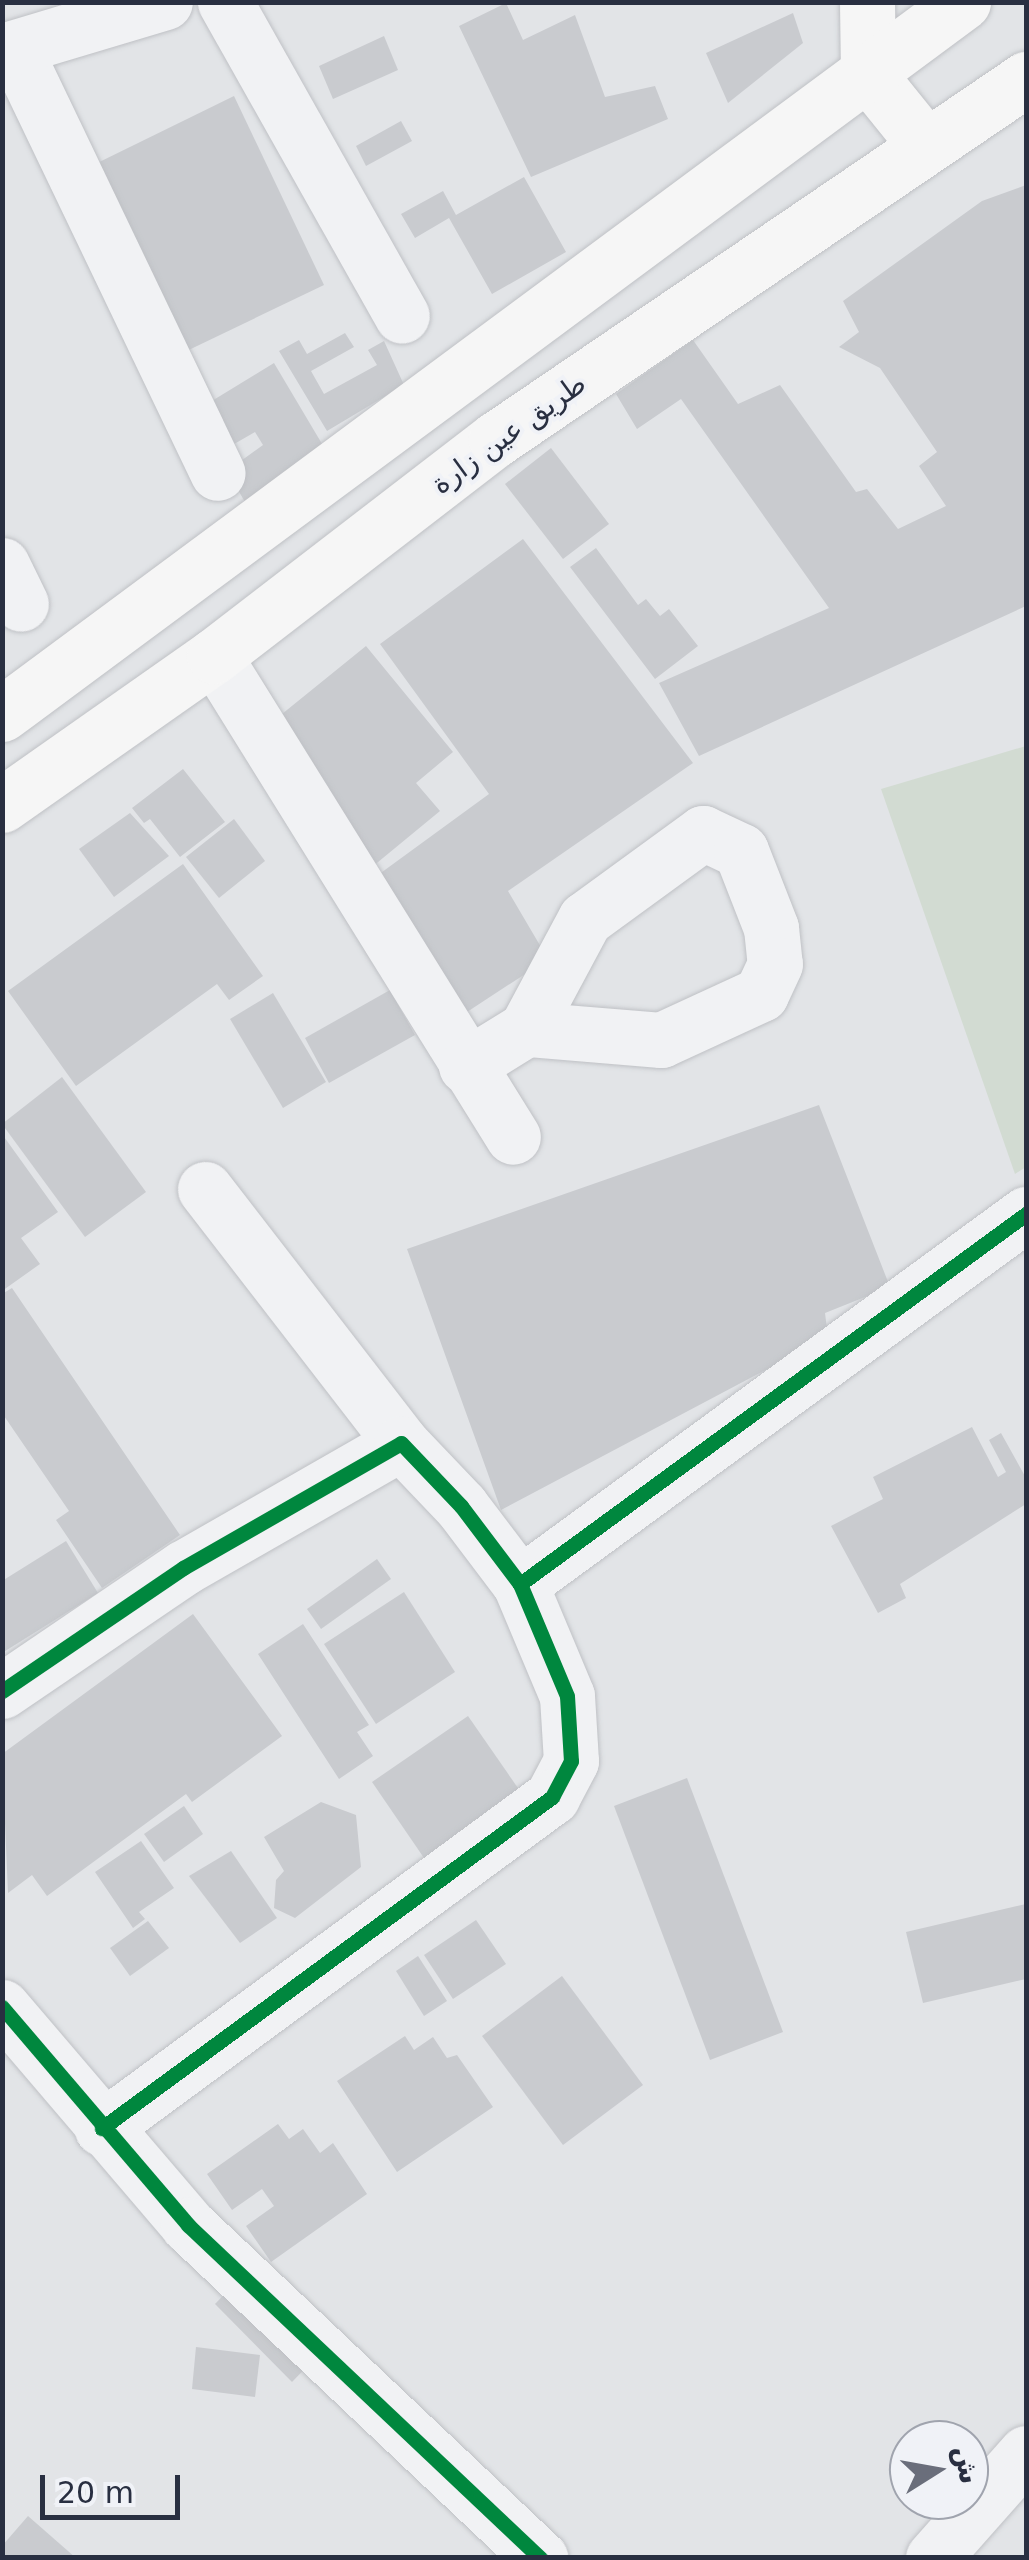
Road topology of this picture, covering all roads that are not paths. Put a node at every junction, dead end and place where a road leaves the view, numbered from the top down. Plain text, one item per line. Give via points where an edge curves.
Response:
1 (165, 2) edge
2 (225, 2) edge
3 (867, 2) edge
4 (963, 2) edge
5 (82, 14) edge
6 (8, 49) edge
7 (868, 74) junction
8 (1026, 78) edge
9 (926, 146) junction
10 (402, 316) dead end
11 (218, 474) dead end
12 (214, 656) junction
13 (2, 714) edge
14 (2, 806) edge
15 (526, 1029) junction
16 (466, 1066) junction
17 (513, 1137) dead end
18 (205, 1189) dead end
19 (1026, 1214) edge
20 (402, 1443) junction
21 (520, 1584) junction
22 (2, 1691) edge
23 (2, 2007) edge
24 (102, 2128) junction
25 (1026, 2453) edge
26 (540, 2558) edge
27 (933, 2558) edge

1 - 5 street
2 - 10 street
3 - 7 main road
4 - 7 main road
5 - 6 street
6 - 11 street
7 - 9 main road
7 - 13 main road
8 - 9 main road, طريق عين زارة
9 - 12 main road, طريق عين زارة via 496,440
12 - 14 main road, طريق عين زارة
12 - 16 street
15 - 15 street via 661,1040 762,994 775,964 771,928 741,852 703,834 585,919
15 - 16 street
16 - 17 street
18 - 20 street
19 - 21 street
20 - 21 street
20 - 22 street via 183,1568
21 - 24 street via 568,1696 572,1761 552,1797
23 - 24 street
24 - 26 street via 188,2225
25 - 27 street

